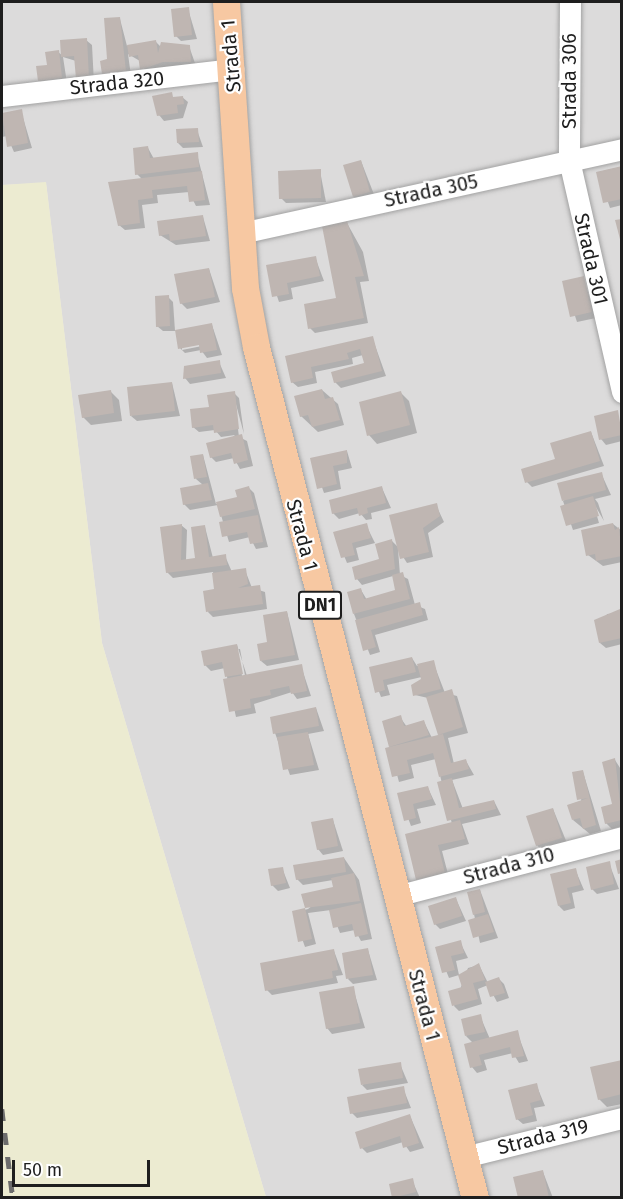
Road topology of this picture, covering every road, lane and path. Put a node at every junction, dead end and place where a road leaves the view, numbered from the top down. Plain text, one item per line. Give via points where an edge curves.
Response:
1 (226, 2) edge
2 (570, 2) edge
3 (233, 69) junction
4 (2, 96) edge
5 (621, 149) edge
6 (569, 160) junction
7 (241, 232) junction
8 (621, 392) edge
9 (621, 837) edge
10 (396, 896) junction
11 (621, 1118) edge
12 (464, 1157) junction
13 (475, 1197) edge

1 - 3 main road, Strada 1 / DN1
2 - 6 street, Strada 306
3 - 4 street, Strada 320
3 - 7 main road, Strada 1 / DN1
5 - 6 street, Strada 305
6 - 7 street, Strada 305
6 - 8 street, Strada 301
7 - 10 main road, Strada 1 / DN1 via 245,288 268,404
9 - 10 street, Strada 310
10 - 12 main road, Strada 1 / DN1
11 - 12 street, Strada 319
12 - 13 main road, Strada 1 / DN1

